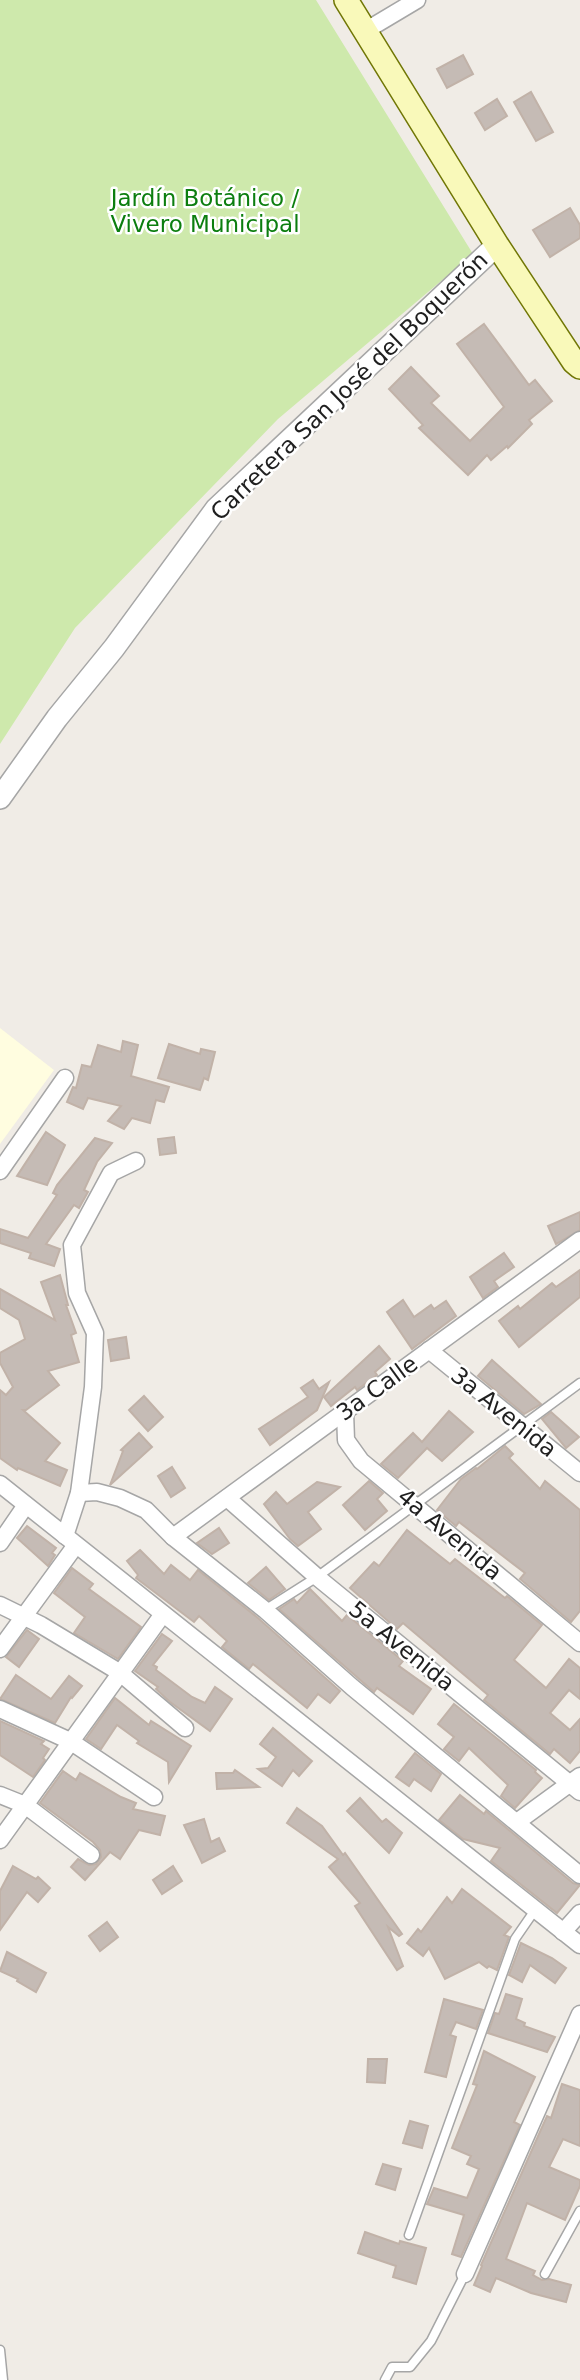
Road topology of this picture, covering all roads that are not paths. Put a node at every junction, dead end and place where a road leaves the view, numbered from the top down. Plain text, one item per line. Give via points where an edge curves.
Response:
1 (346, 0) edge
2 (417, 0) edge
3 (365, 31) junction
4 (497, 245) junction
5 (578, 362) edge
6 (0, 798) edge
7 (65, 1078) dead end
8 (136, 1161) dead end
9 (0, 1171) edge
10 (580, 1240) edge
11 (429, 1350) junction
12 (580, 1383) edge
13 (345, 1412) junction
14 (521, 1425) junction
15 (580, 1473) edge
16 (0, 1484) edge
17 (79, 1493) junction
18 (226, 1498) junction
19 (414, 1504) junction
20 (26, 1505) junction
21 (173, 1537) junction
22 (71, 1540) junction
23 (0, 1543) edge
24 (317, 1577) junction
25 (0, 1605) edge
26 (265, 1610) junction
27 (163, 1614) junction
28 (23, 1617) junction
29 (580, 1643) edge
30 (0, 1649) edge
31 (119, 1672) junction
32 (0, 1709) edge
33 (185, 1728) dead end
34 (70, 1741) junction
35 (577, 1784) edge
36 (0, 1795) edge
37 (154, 1797) dead end
38 (25, 1805) junction
39 (517, 1822) junction
40 (0, 1840) edge
41 (91, 1855) dead end
42 (580, 1875) edge
43 (535, 1910) junction
44 (580, 1913) edge
45 (563, 1932) junction
46 (580, 1945) edge
47 (580, 2014) edge
48 (580, 2211) edge
49 (408, 2235) dead end
50 (465, 2274) joint
51 (545, 2274) dead end
52 (0, 2350) edge
53 (2, 2380) edge
54 (385, 2380) edge

1 - 3 main road
2 - 3 street
3 - 4 main road
4 - 5 main road
4 - 6 street, Carretera San José del Boquerón via 216,509
7 - 9 street
8 - 17 street via 111,1173 72,1245 77,1293 95,1333
10 - 11 street, 3a Calle
11 - 13 street, 3a Calle
11 - 14 street, 3a Avenida
12 - 14 lane
13 - 18 street, 3a Calle
13 - 19 street, 4a Avenida via 346,1440 361,1461
14 - 15 street, 3a Avenida
14 - 19 lane
16 - 20 street
17 - 21 street via 97,1492 146,1510
17 - 22 street
18 - 21 street, 3a Calle
18 - 24 street, 5a Avenida
19 - 24 lane
19 - 29 street, 4a Avenida
20 - 22 street
20 - 23 street
21 - 26 street
22 - 27 street
22 - 28 street
24 - 26 lane
24 - 35 street, 5a Avenida
25 - 28 street
26 - 39 street
27 - 31 street
27 - 43 street
28 - 30 street
28 - 31 street
31 - 33 street
31 - 34 street
32 - 34 street
34 - 37 street
34 - 38 street
35 - 39 street
36 - 38 street
38 - 40 street
38 - 41 street
39 - 42 street
43 - 45 street
43 - 49 lane via 515,1939
44 - 45 street
45 - 46 street
47 - 50 street
48 - 51 lane
50 - 54 lane via 431,2341 410,2367 391,2367
52 - 53 lane

